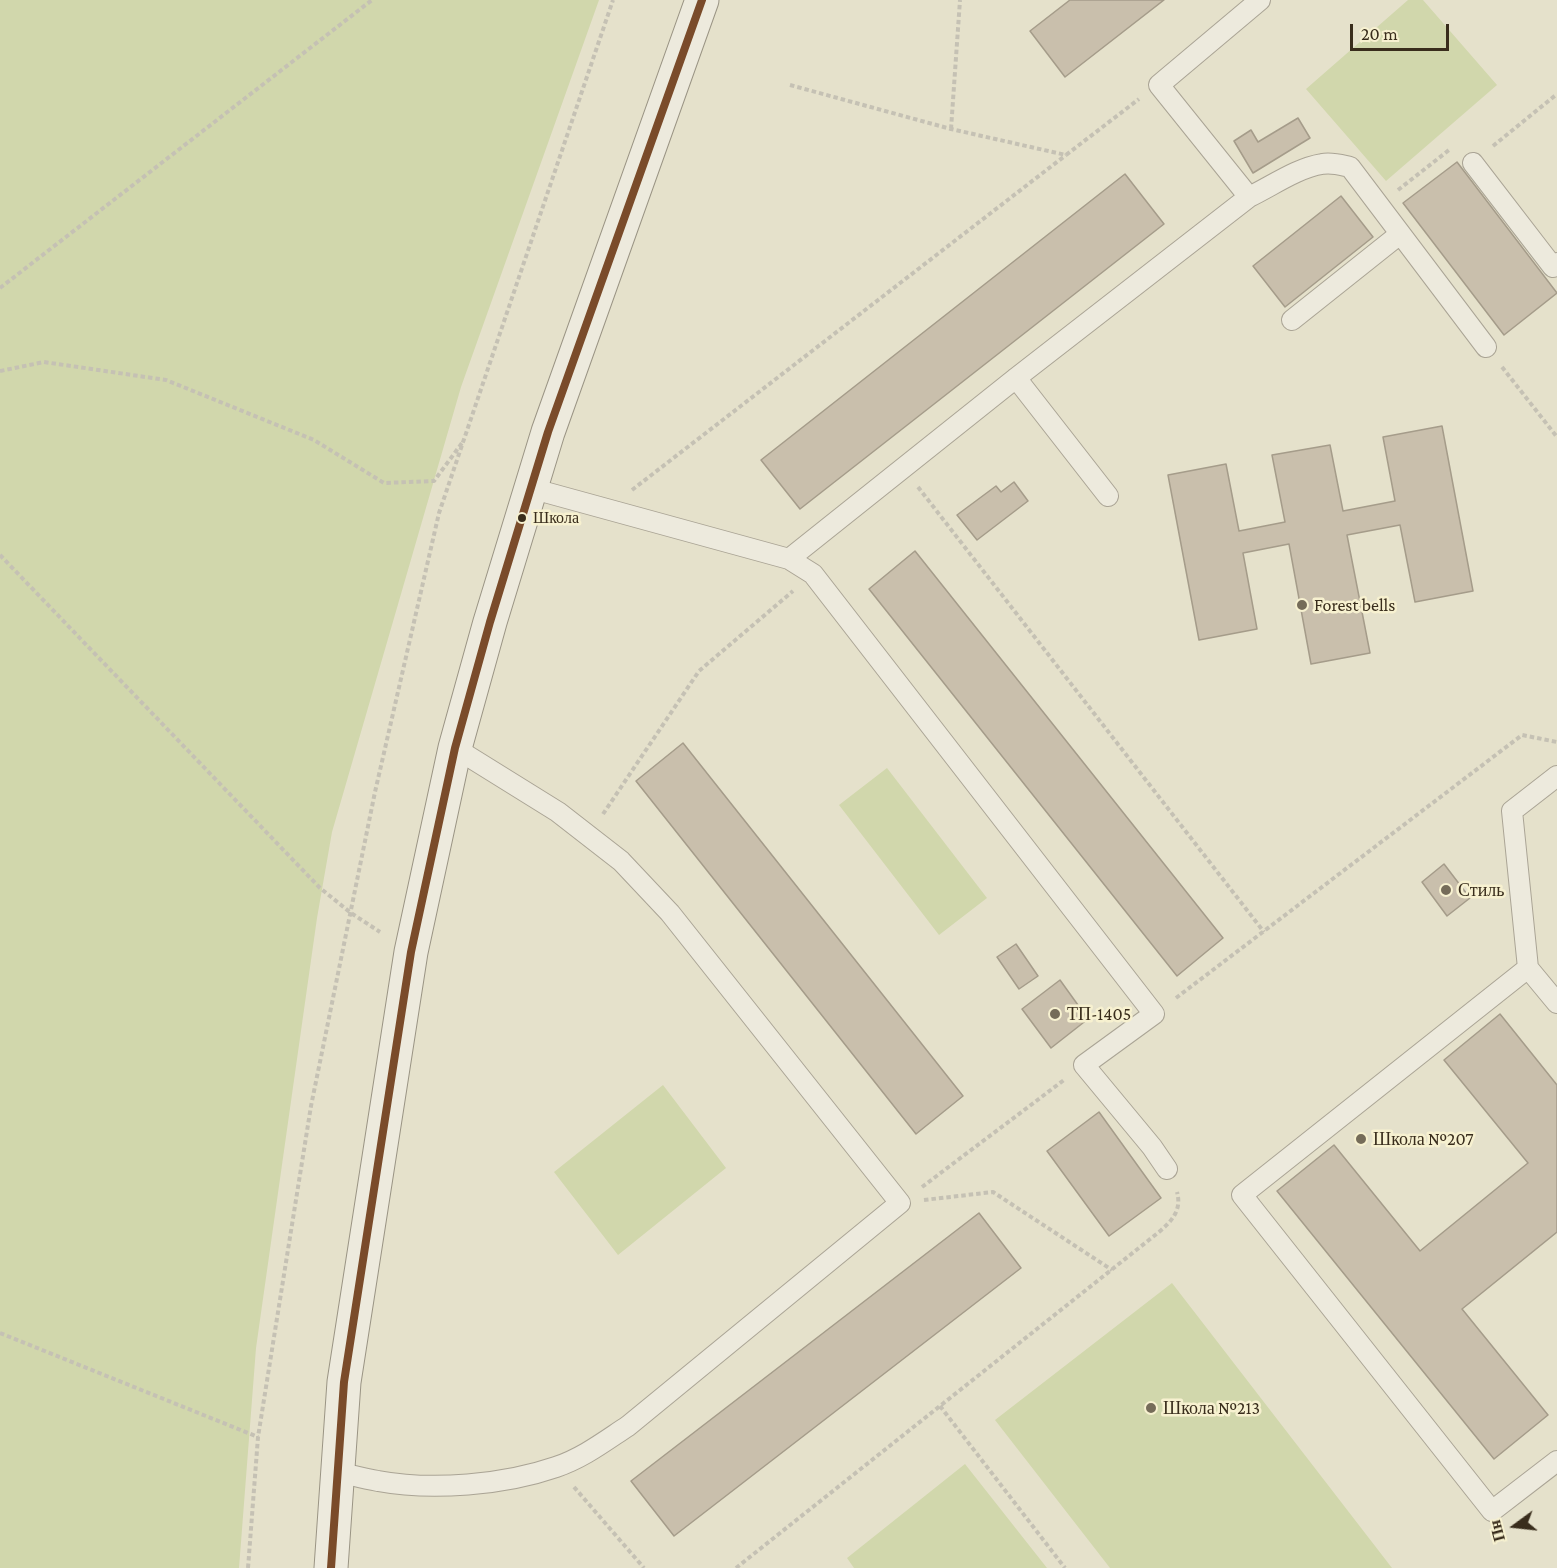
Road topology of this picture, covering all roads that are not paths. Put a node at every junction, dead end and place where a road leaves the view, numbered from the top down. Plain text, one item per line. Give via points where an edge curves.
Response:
1 (702, 0) edge
2 (1260, 0) edge
3 (1473, 163) dead end
4 (1249, 197) junction
5 (1401, 234) junction
6 (1557, 263) edge
7 (1292, 320) dead end
8 (1486, 347) road end
9 (1016, 378) junction
10 (530, 488) junction
11 (1108, 496) dead end
12 (789, 559) junction
13 (455, 748) junction
14 (1557, 776) edge
15 (1528, 968) junction
16 (1557, 1003) edge
17 (1167, 1169) road end
18 (1557, 1461) edge
19 (338, 1472) junction
20 (331, 1568) edge

1 - 10 street
2 - 4 lane via 1159,85
3 - 6 lane via 1553,267
4 - 5 lane via 1305,169 1323,164 1350,167
4 - 9 lane
5 - 7 lane
5 - 8 lane
9 - 11 lane
9 - 12 lane
10 - 12 lane
10 - 13 street
12 - 17 lane via 813,574 1154,1014 1084,1065
13 - 19 street via 411,952 344,1382
13 - 19 lane via 558,812 621,861 670,913 900,1203 628,1426 593,1450 557,1467 456,1486 380,1482
14 - 15 lane via 1512,811
15 - 16 lane
15 - 18 lane via 1242,1196 1492,1511
19 - 20 street

